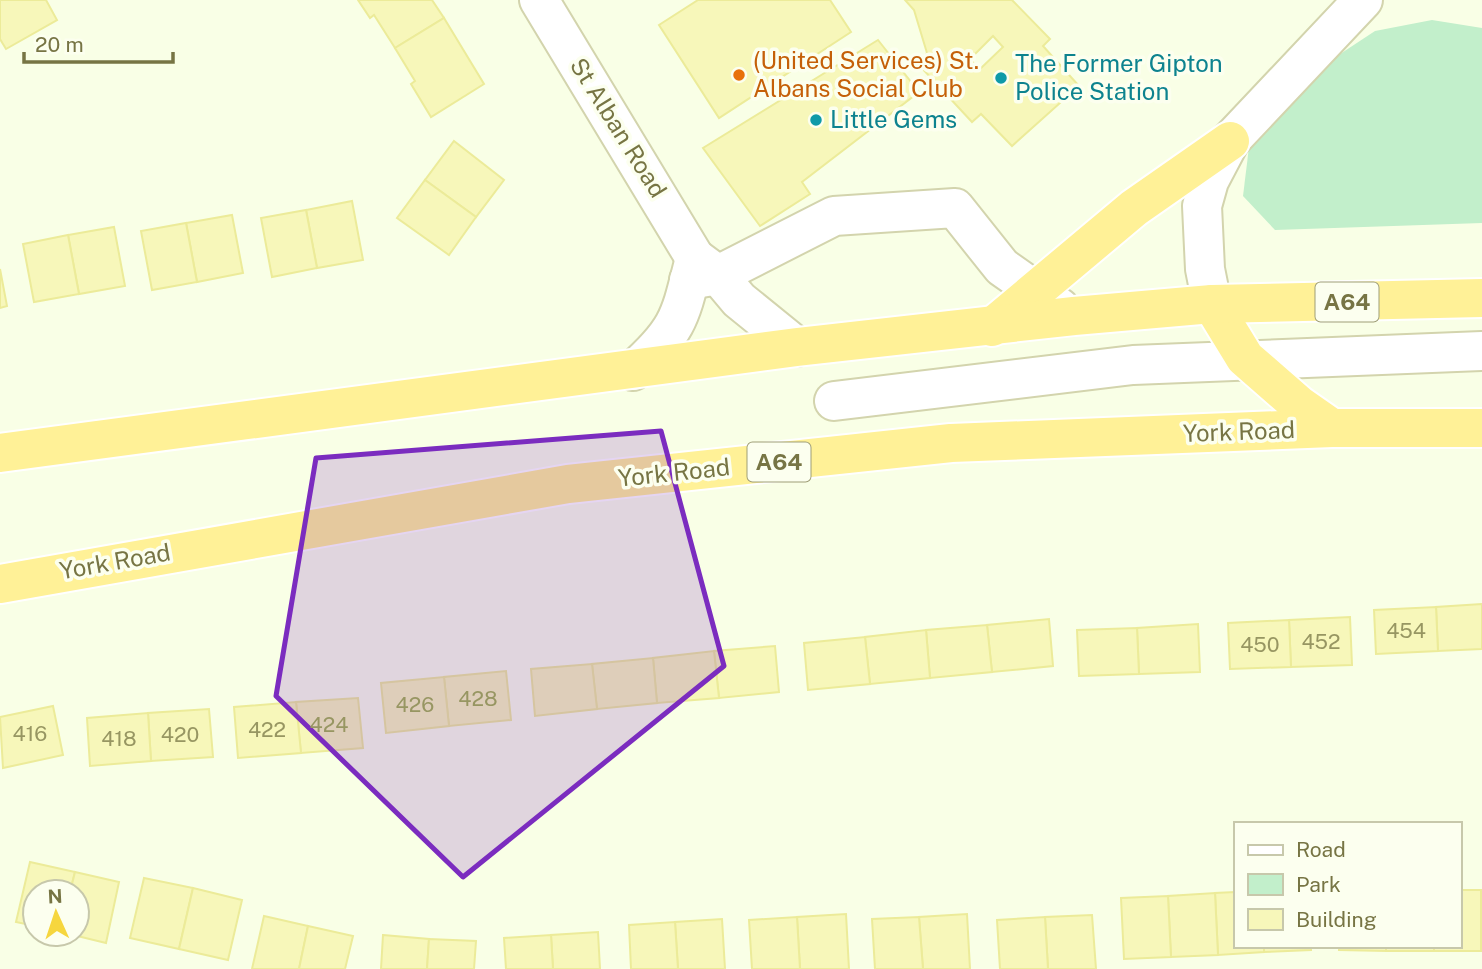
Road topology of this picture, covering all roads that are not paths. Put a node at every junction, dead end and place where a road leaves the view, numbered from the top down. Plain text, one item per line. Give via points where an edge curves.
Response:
1 (1367, 1) edge
2 (553, 5) edge
3 (1230, 141) junction
4 (701, 271) junction
5 (1034, 292) junction
6 (1482, 298) edge
7 (1212, 304) junction
8 (1074, 316) junction
9 (992, 327) junction
10 (797, 347) junction
11 (1482, 351) edge
12 (1245, 358) junction
13 (633, 371) junction
14 (834, 401) dead end
15 (1332, 428) junction
16 (1482, 428) edge
17 (0, 453) edge
18 (0, 584) edge

1 - 3 street
2 - 4 street, St Alban Road
3 - 5 highway via 1134,208
3 - 7 street via 1202,206
4 - 5 street via 834,216 955,208 1002,267
4 - 10 street, St Alban Road
4 - 13 street via 664,344
5 - 8 street
5 - 9 highway
6 - 7 highway, A64
7 - 8 highway, A64
7 - 12 highway
8 - 9 highway, A64
9 - 10 highway, A64
10 - 13 highway, A64
11 - 12 street
12 - 14 street via 1133,365
12 - 15 highway
13 - 17 highway, A64
15 - 16 highway, York Road / A64
15 - 18 highway, York Road / A64 via 951,443 568,484

